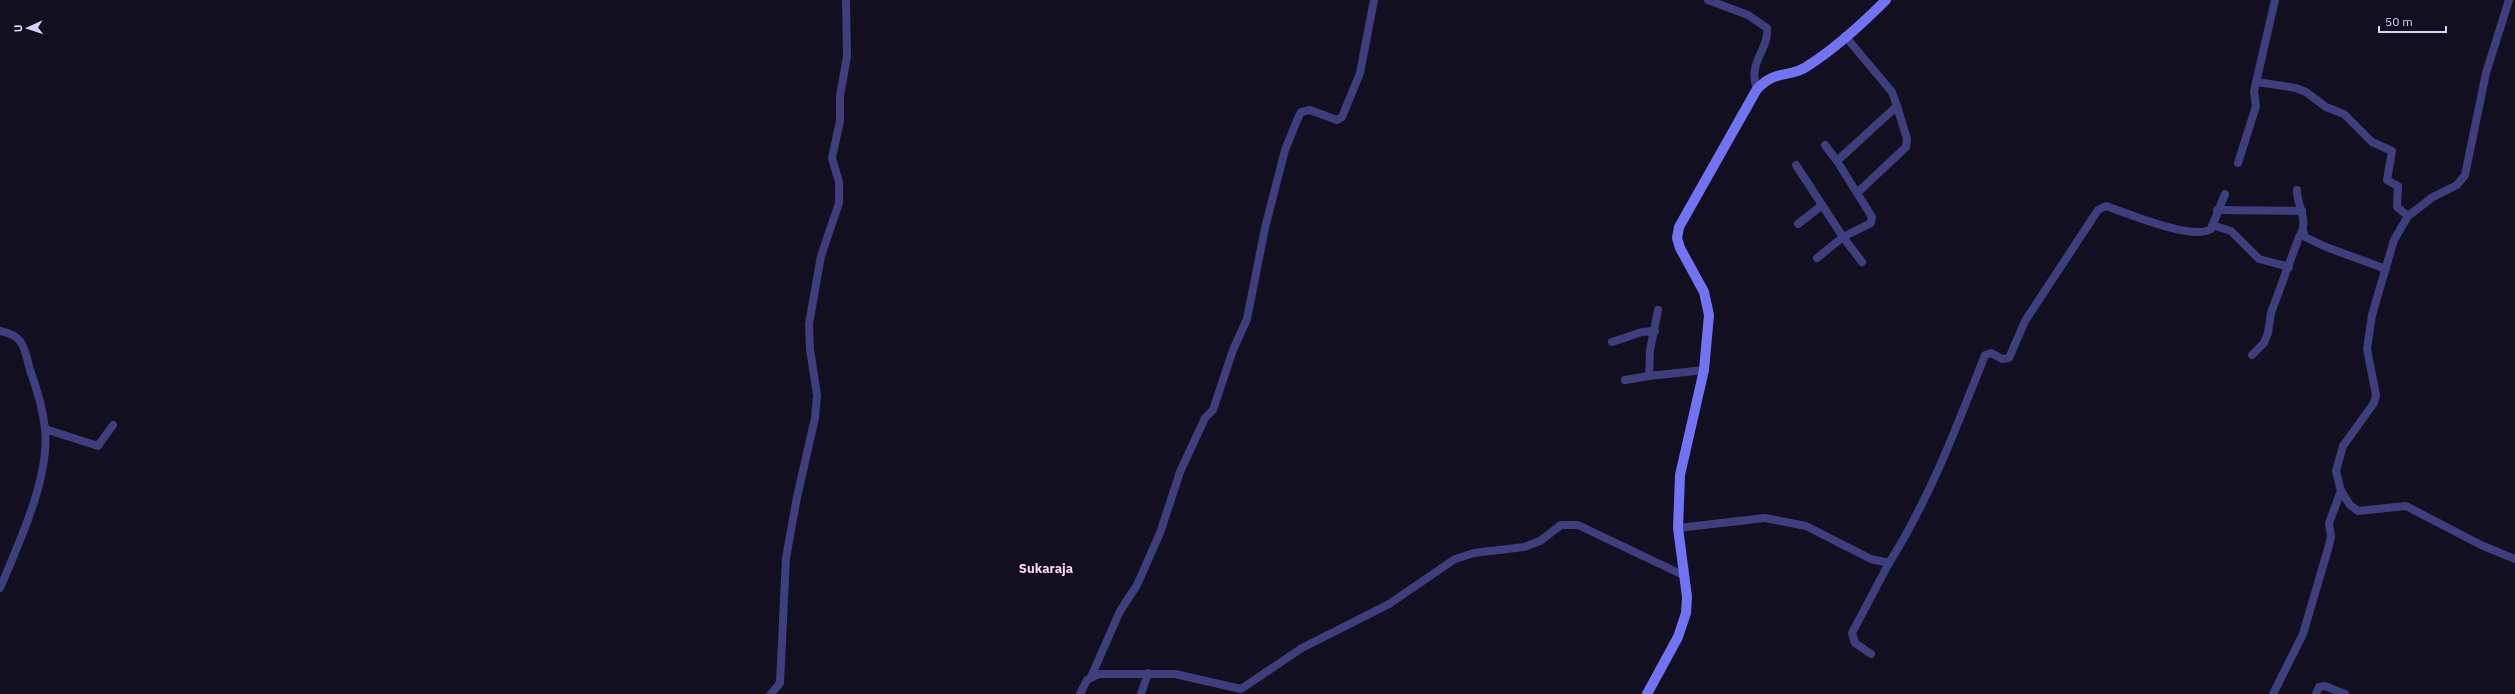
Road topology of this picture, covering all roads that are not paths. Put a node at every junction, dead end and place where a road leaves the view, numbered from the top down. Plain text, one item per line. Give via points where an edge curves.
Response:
1 (846, 0) edge
2 (1374, 0) edge
3 (1708, 0) edge
4 (1886, 0) edge
5 (2276, 0) edge
6 (2509, 0) edge
7 (1845, 36) junction
8 (2256, 82) junction
9 (1757, 90) junction
10 (1897, 106) junction
11 (1825, 145) dead end
12 (1837, 161) junction
13 (2238, 163) dead end
14 (1796, 165) dead end
15 (2297, 190) dead end
16 (1856, 193) junction
17 (2225, 194) dead end
18 (1821, 206) junction
19 (2217, 210) junction
20 (2302, 211) junction
21 (2408, 216) junction
22 (1798, 224) dead end
23 (2212, 225) junction
24 (2303, 232) junction
25 (1843, 237) junction
26 (1817, 258) dead end
27 (1862, 262) dead end
28 (2289, 267) junction
29 (2386, 269) junction
30 (1658, 310) dead end
31 (0, 331) edge
32 (1655, 331) junction
33 (1612, 342) dead end
34 (2252, 355) dead end
35 (1704, 370) junction
36 (1649, 376) junction
37 (1625, 380) dead end
38 (113, 425) dead end
39 (45, 429) junction
40 (2341, 491) junction
41 (1678, 528) junction
42 (2515, 559) edge
43 (1889, 563) junction
44 (1683, 576) junction
45 (0, 588) edge
46 (1871, 654) dead end
47 (1148, 673) junction
48 (1091, 677) junction
49 (772, 694) edge
50 (1080, 694) edge
51 (1141, 694) edge
52 (1647, 694) edge
53 (2273, 694) edge
54 (2316, 694) edge
55 (2345, 694) edge

1 - 49 street via 847,56 841,90 840,121 832,158 839,182 839,203 821,256 809,324 817,395 816,418 797,497 786,558 782,665 780,683
2 - 48 street via 1360,73 1342,117 1337,120 1310,110 1301,112 1298,118 1285,150 1265,228 1247,319 1233,350 1213,410 1205,418 1180,472 1160,533 1137,585 1120,611
3 - 9 street via 1748,15 1767,28 1768,39 1759,52 1753,78
4 - 7 main road
5 - 8 street
6 - 21 street via 2486,73 2464,175 2457,185 2433,197
7 - 9 main road via 1804,68 1766,80
7 - 10 street via 1892,92
8 - 13 street via 2256,106
8 - 21 street via 2306,92 2326,107 2343,113 2372,142 2392,151 2387,180 2398,186 2397,207
9 - 35 main road via 1679,227 1677,238 1680,248 1708,302
10 - 12 street
10 - 16 street via 1908,139 1906,148
11 - 12 street
12 - 16 street
14 - 18 street
15 - 20 street
16 - 25 street via 1872,221 1869,225
17 - 19 street
18 - 22 street
18 - 25 street
19 - 20 street
19 - 23 street
20 - 24 street
21 - 29 street via 2394,240
23 - 28 street via 2231,231 2259,259
23 - 43 street via 2211,229 2204,232 2185,231 2106,206 2098,210 2025,320 2010,358 2002,359 1991,353 1985,355 1937,472 1901,545
24 - 28 street
24 - 29 street via 2305,237 2326,247
25 - 26 street
25 - 27 street
28 - 34 street via 2271,313 2264,343
29 - 40 street via 2372,315 2367,348 2376,395 2374,403 2343,446 2336,471
30 - 32 street
31 - 39 street via 14,334 22,344 42,407
32 - 33 street via 1642,332
32 - 36 street via 1650,350
35 - 36 street
35 - 41 main road via 1680,475
36 - 37 street
38 - 39 street via 98,446
39 - 45 street via 46,448 33,502 24,532
40 - 42 street via 2350,505 2358,511 2406,506 2481,545
40 - 53 street via 2329,523 2331,537 2303,634
41 - 43 street via 1766,518 1806,526 1871,559
41 - 44 main road
43 - 46 street via 1852,633 1855,643
44 - 47 street via 1578,525 1569,524 1524,547 1474,553 1455,559 1389,604 1302,648 1241,690 1175,674
44 - 52 main road via 1687,597 1683,624
47 - 48 street via 1099,674
47 - 51 street
48 - 50 street
54 - 55 street via 2319,688 2325,686

